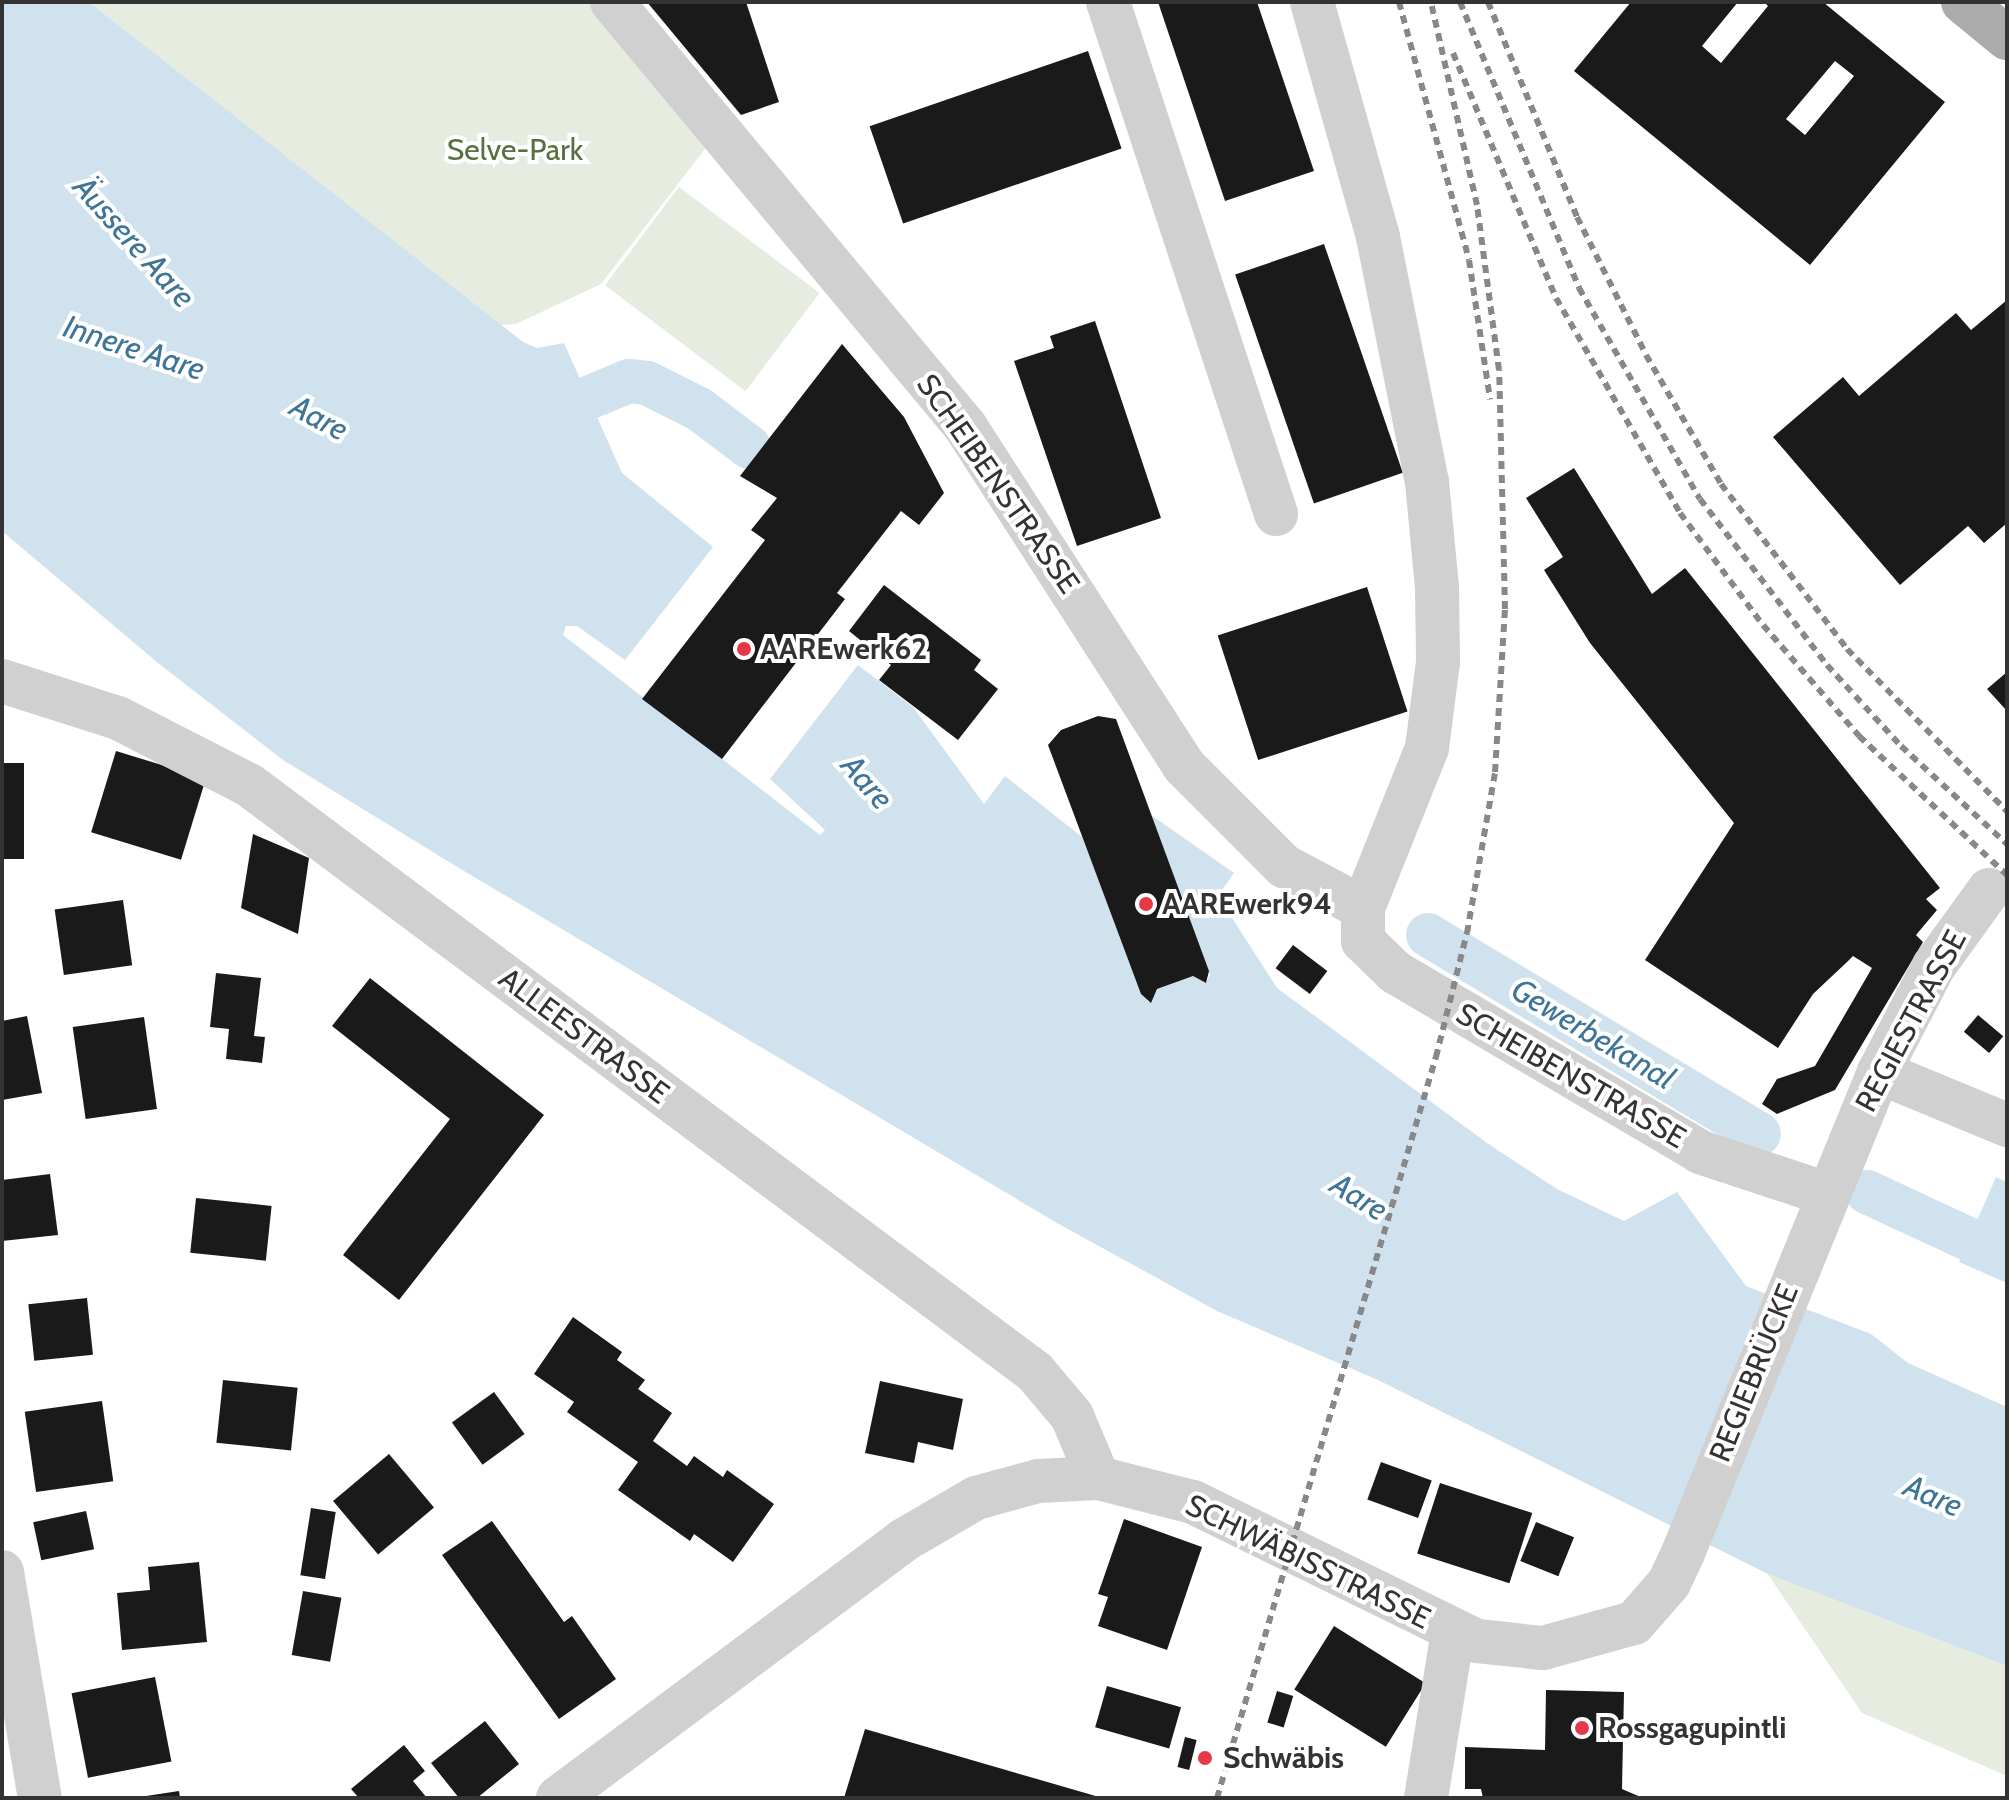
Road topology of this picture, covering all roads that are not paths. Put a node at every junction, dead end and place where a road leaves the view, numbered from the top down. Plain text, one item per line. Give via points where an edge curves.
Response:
1 (612, 2) edge
2 (1108, 2) edge
3 (1312, 2) edge
4 (1963, 2) edge
5 (2007, 38) edge
6 (1276, 514) dead end
7 (2, 681) edge
8 (1989, 890) dead end
9 (1363, 908) junction
10 (1879, 1072) junction
11 (2007, 1125) edge
12 (1834, 1176) junction
13 (1098, 1478) junction
14 (1683, 1553) joint
15 (2, 1572) edge
16 (1453, 1632) junction
17 (40, 1798) edge
18 (558, 1798) edge
19 (1426, 1798) edge

1 - 9 street, SCHEIBENSTRASSE via 980,447 1184,766 1284,866
2 - 6 street
3 - 9 street, SCHEIBENSTRASSE via 1378,237 1427,482 1437,588 1438,662 1427,748
4 - 5 main road
7 - 13 street, ALLEESTRASSE via 118,718 249,785 1058,1394
8 - 10 street, REGIESTRASSE via 1934,966
9 - 12 street, SCHEIBENSTRASSE via 1363,941 1395,972 1700,1152
10 - 11 street
10 - 12 street, REGIESTRASSE
12 - 14 street, REGIEBRÜCKE
13 - 16 street, SCHWÄBISSTRASSE via 1193,1502
13 - 18 street, SCHWÄBISSTRASSE via 1005,1488 950,1511
14 - 16 street, SCHWÄBISSTRASSE via 1653,1605 1617,1631 1543,1648
15 - 17 street
16 - 19 street

